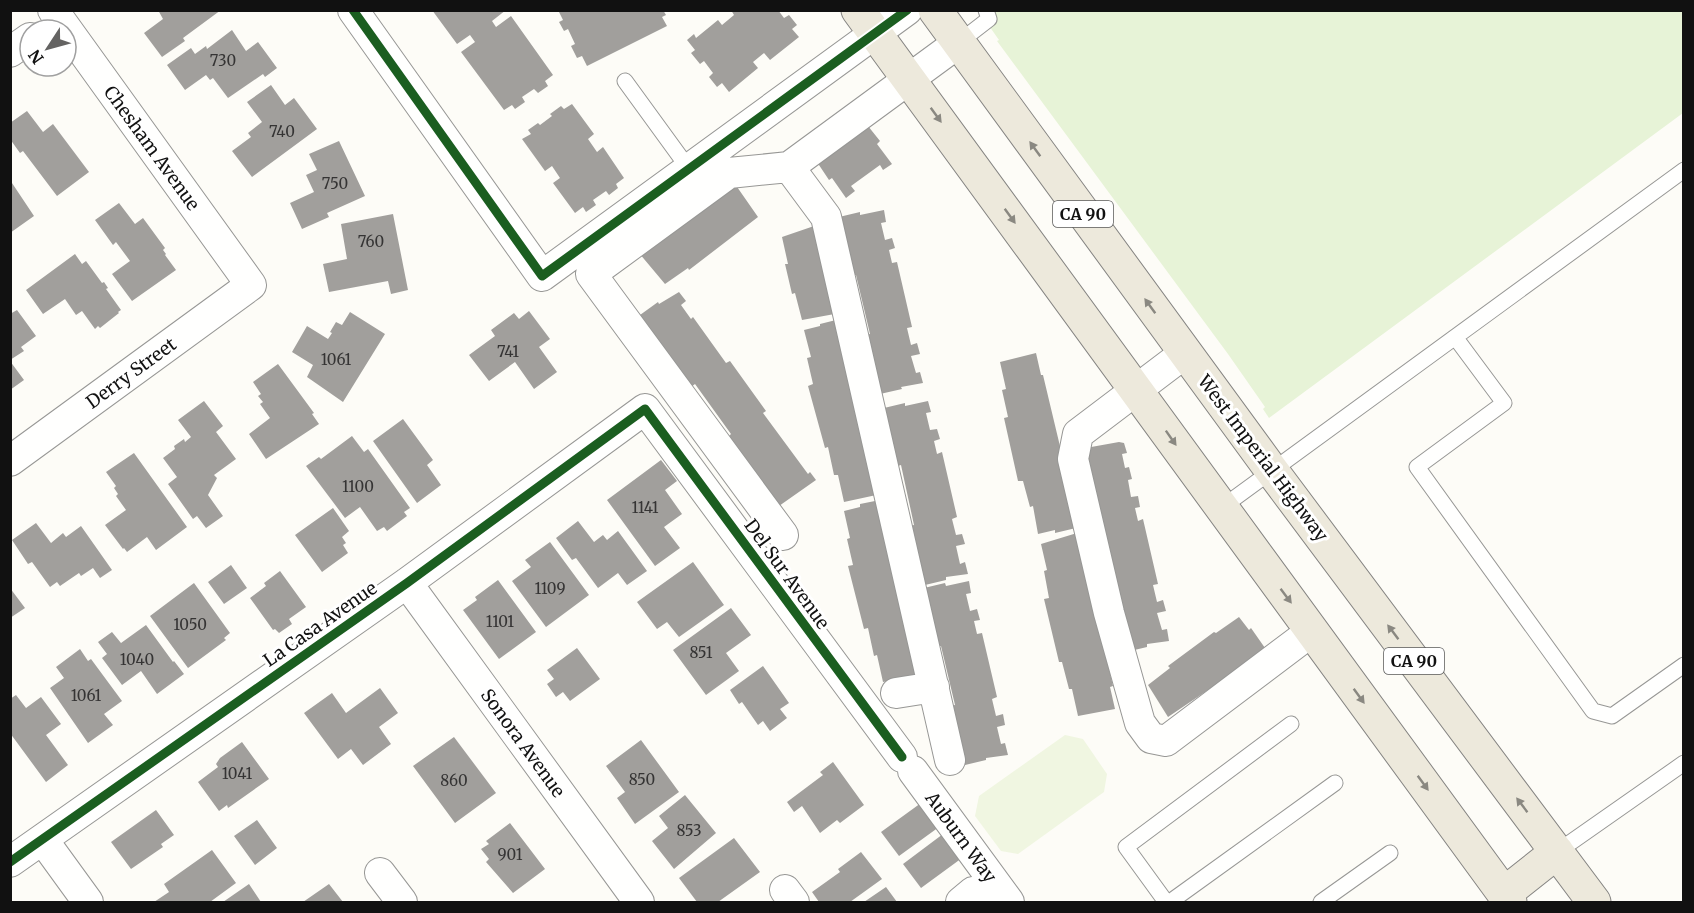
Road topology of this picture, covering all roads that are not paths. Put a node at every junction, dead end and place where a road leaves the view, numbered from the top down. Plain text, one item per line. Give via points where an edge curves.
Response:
1 (353, 10) edge
2 (907, 10) edge
3 (935, 10) edge
4 (986, 10) edge
5 (867, 22) edge
6 (958, 43) junction
7 (78, 55) edge
8 (909, 79) junction
9 (625, 81) dead end
10 (789, 167) junction
11 (688, 169) junction
12 (1683, 170) edge
13 (251, 285) joint
14 (1455, 337) junction
15 (1185, 354) junction
16 (1137, 391) junction
17 (645, 409) joint
18 (10, 461) edge
19 (1272, 471) junction
20 (1221, 508) junction
21 (783, 535) dead end
22 (407, 583) junction
23 (1312, 632) junction
24 (1683, 665) edge
25 (934, 687) junction
26 (896, 693) dead end
27 (1291, 724) dead end
28 (950, 760) dead end
29 (1683, 763) edge
30 (907, 764) joint
31 (1335, 783) dead end
32 (43, 840) junction
33 (1557, 852) junction
34 (1390, 853) dead end
35 (10, 862) edge
36 (380, 873) dead end
37 (1005, 896) edge
38 (1507, 898) edge
39 (88, 903) edge
40 (402, 903) edge
41 (639, 903) edge
42 (961, 903) edge
43 (1168, 903) edge
44 (1321, 903) edge
45 (1594, 903) edge

1 - 11 street via 542,276
2 - 5 street
3 - 6 main road, West Imperial Highway / CA 90
4 - 6 lane via 989,19
5 - 8 main road
5 - 11 street
6 - 8 street
15 -> 6 main road, West Imperial Highway / CA 90
7 - 13 street, Chesham Avenue
8 - 10 street
8 -> 16 main road
9 - 11 lane
10 - 21 street via 729,173 591,274
10 - 25 street via 826,217
12 - 14 lane
13 - 18 street, Derry Street
14 - 19 lane
14 - 24 lane via 1504,403 1417,467 1593,711 1612,716
15 - 16 street
15 - 19 main road, West Imperial Highway / CA 90
16 -> 20 main road
16 - 23 street via 1078,434 1072,459 1140,723 1151,738 1166,741
17 - 22 street, La Casa Avenue
17 - 30 street, Del Sur Avenue
19 - 20 lane
33 -> 19 main road, West Imperial Highway / CA 90
20 -> 23 main road
22 - 32 street, La Casa Avenue
22 - 41 street, Sonora Avenue
23 -> 38 main road
25 - 26 street
25 - 28 street
27 - 43 lane via 1126,847
29 - 33 lane
30 - 37 street, Auburn Way
31 - 43 lane
32 - 35 street, La Casa Avenue
32 - 39 street
33 - 38 main road
33 - 45 main road, West Imperial Highway / CA 90
34 - 44 lane
36 - 40 street
37 - 42 street via 973,892

